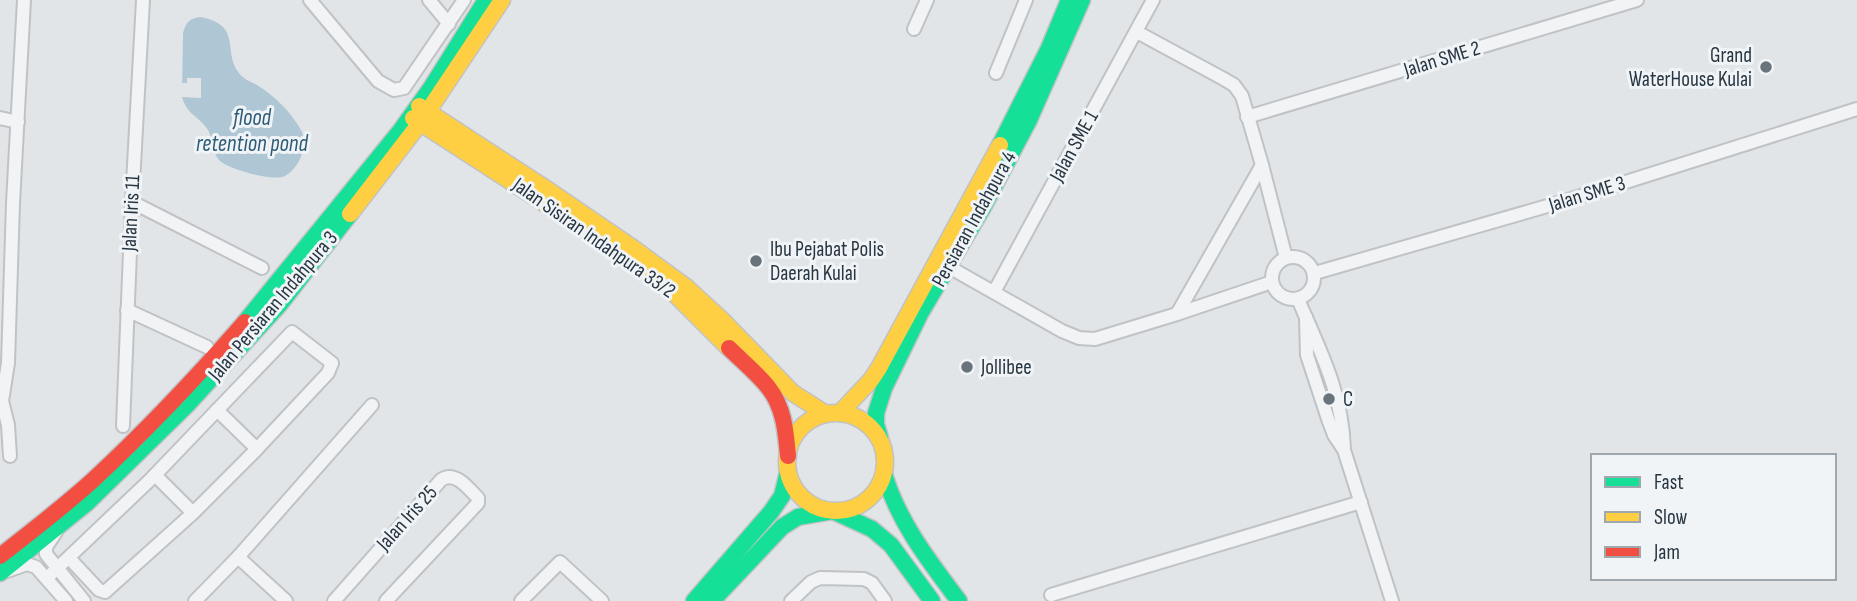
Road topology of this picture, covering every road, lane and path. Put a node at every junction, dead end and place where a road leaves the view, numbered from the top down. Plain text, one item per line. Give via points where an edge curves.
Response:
1 (24, 0) edge
2 (144, 0) edge
3 (310, 0) edge
4 (429, 0) edge
5 (464, 0) edge
6 (486, 0) edge
7 (502, 0) edge
8 (927, 0) edge
9 (1026, 0) edge
10 (1069, 0) edge
11 (1082, 0) edge
12 (1153, 0) edge
13 (1637, 0) edge
14 (449, 24) junction
15 (914, 29) dead end
16 (1137, 32) junction
17 (996, 73) dead end
18 (1857, 109) edge
19 (419, 114) junction
20 (1247, 117) junction
21 (0, 118) edge
22 (18, 121) junction
23 (1262, 165) junction
24 (131, 202) junction
25 (1286, 258) junction
26 (949, 267) junction
27 (262, 268) dead end
28 (1315, 272) junction
29 (1272, 282) junction
30 (994, 292) junction
31 (1298, 299) junction
32 (127, 310) junction
33 (1177, 314) junction
34 (206, 347) dead end
35 (1, 401) edge
36 (372, 405) dead end
37 (217, 410) junction
38 (833, 413) junction
39 (123, 426) dead end
40 (880, 438) junction
41 (257, 449) junction
42 (10, 456) dead end
43 (788, 463) junction
44 (884, 474) junction
45 (155, 475) junction
46 (1361, 502) junction
47 (833, 511) junction
48 (193, 513) junction
49 (60, 526) junction
50 (0, 556) edge
51 (238, 557) junction
52 (69, 558) junction
53 (57, 568) junction
54 (0, 573) edge
55 (47, 578) junction
56 (1051, 595) dead end
57 (66, 601) edge
58 (84, 601) edge
59 (195, 601) edge
60 (286, 601) edge
61 (334, 601) edge
62 (386, 601) edge
63 (521, 601) edge
64 (602, 601) edge
65 (694, 601) edge
66 (712, 601) edge
67 (791, 601) edge
68 (885, 601) edge
69 (932, 601) edge
70 (959, 601) edge
71 (1392, 601) edge

1 - 22 street
2 - 24 street, Jalan Iris 11
3 - 14 street via 378,81 394,90 404,88
4 - 14 street
5 - 14 street
6 - 19 main road, Jalan Persiaran Indahpura 3
7 - 19 main road, Jalan Persiaran Indahpura 3
8 - 15 street
9 - 17 street
10 - 38 main road, Persiaran Indahpura 4 via 1017,115 878,368 871,380
11 - 26 main road, Persiaran Indahpura 4 via 1037,103
12 - 16 street, Jalan SME 1
13 - 20 street, Jalan SME 2
16 - 20 street via 1234,85
16 - 30 street, Jalan SME 1
18 - 28 street, Jalan SME 3 via 1575,198
19 - 38 main road, Jalan Sisiran Indahpura 33/2 via 630,246 686,287 793,393
19 - 43 main road, Jalan Sisiran Indahpura 33/2 via 678,297 769,388 785,423
19 - 49 main road, Jalan Persiaran Indahpura 3 via 280,304 177,416
19 - 50 main road, Jalan Persiaran Indahpura 3 via 194,382 102,472
20 - 23 street
21 - 22 street
22 - 35 street via 8,363
23 - 25 street
23 - 33 street
24 - 27 street
24 - 32 street, Jalan Iris 11
25 - 28 street via 1304,259
25 - 29 street via 1278,263
26 - 30 street
26 - 40 main road, Persiaran Indahpura 4 via 881,394 876,413
28 - 31 street via 1312,289
29 - 31 street via 1282,297
29 - 33 street
30 - 33 street via 1086,340
31 - 46 street via 1306,317 1307,355
32 - 34 street
32 - 39 street, Jalan Iris 11
35 - 42 street
36 - 51 street
37 - 41 street
37 - 41 street via 292,332 332,363 328,373
37 - 45 street
38 - 40 main road via 856,416
38 - 43 main road via 812,419 800,429
40 - 44 main road
41 - 48 street
43 - 47 main road via 793,485 803,498
43 - 65 main road via 782,496
44 - 47 main road via 865,502
44 - 70 main road via 906,527
45 - 48 street
45 - 52 street
46 - 56 street
46 - 71 street
47 - 66 main road via 798,517 782,527
47 - 69 main road via 872,529 891,545
48 - 52 street via 103,592
49 - 53 street via 46,547
49 - 54 main road, Jalan Persiaran Indahpura 3
51 - 59 street
51 - 60 street
52 - 53 street
53 - 55 street
53 - 58 street
54 - 55 street via 27,564 36,566
55 - 57 street
61 - 62 street, Jalan Iris 25 via 441,480 452,476 478,503
63 - 64 street via 560,562
67 - 68 street via 820,578 864,579

